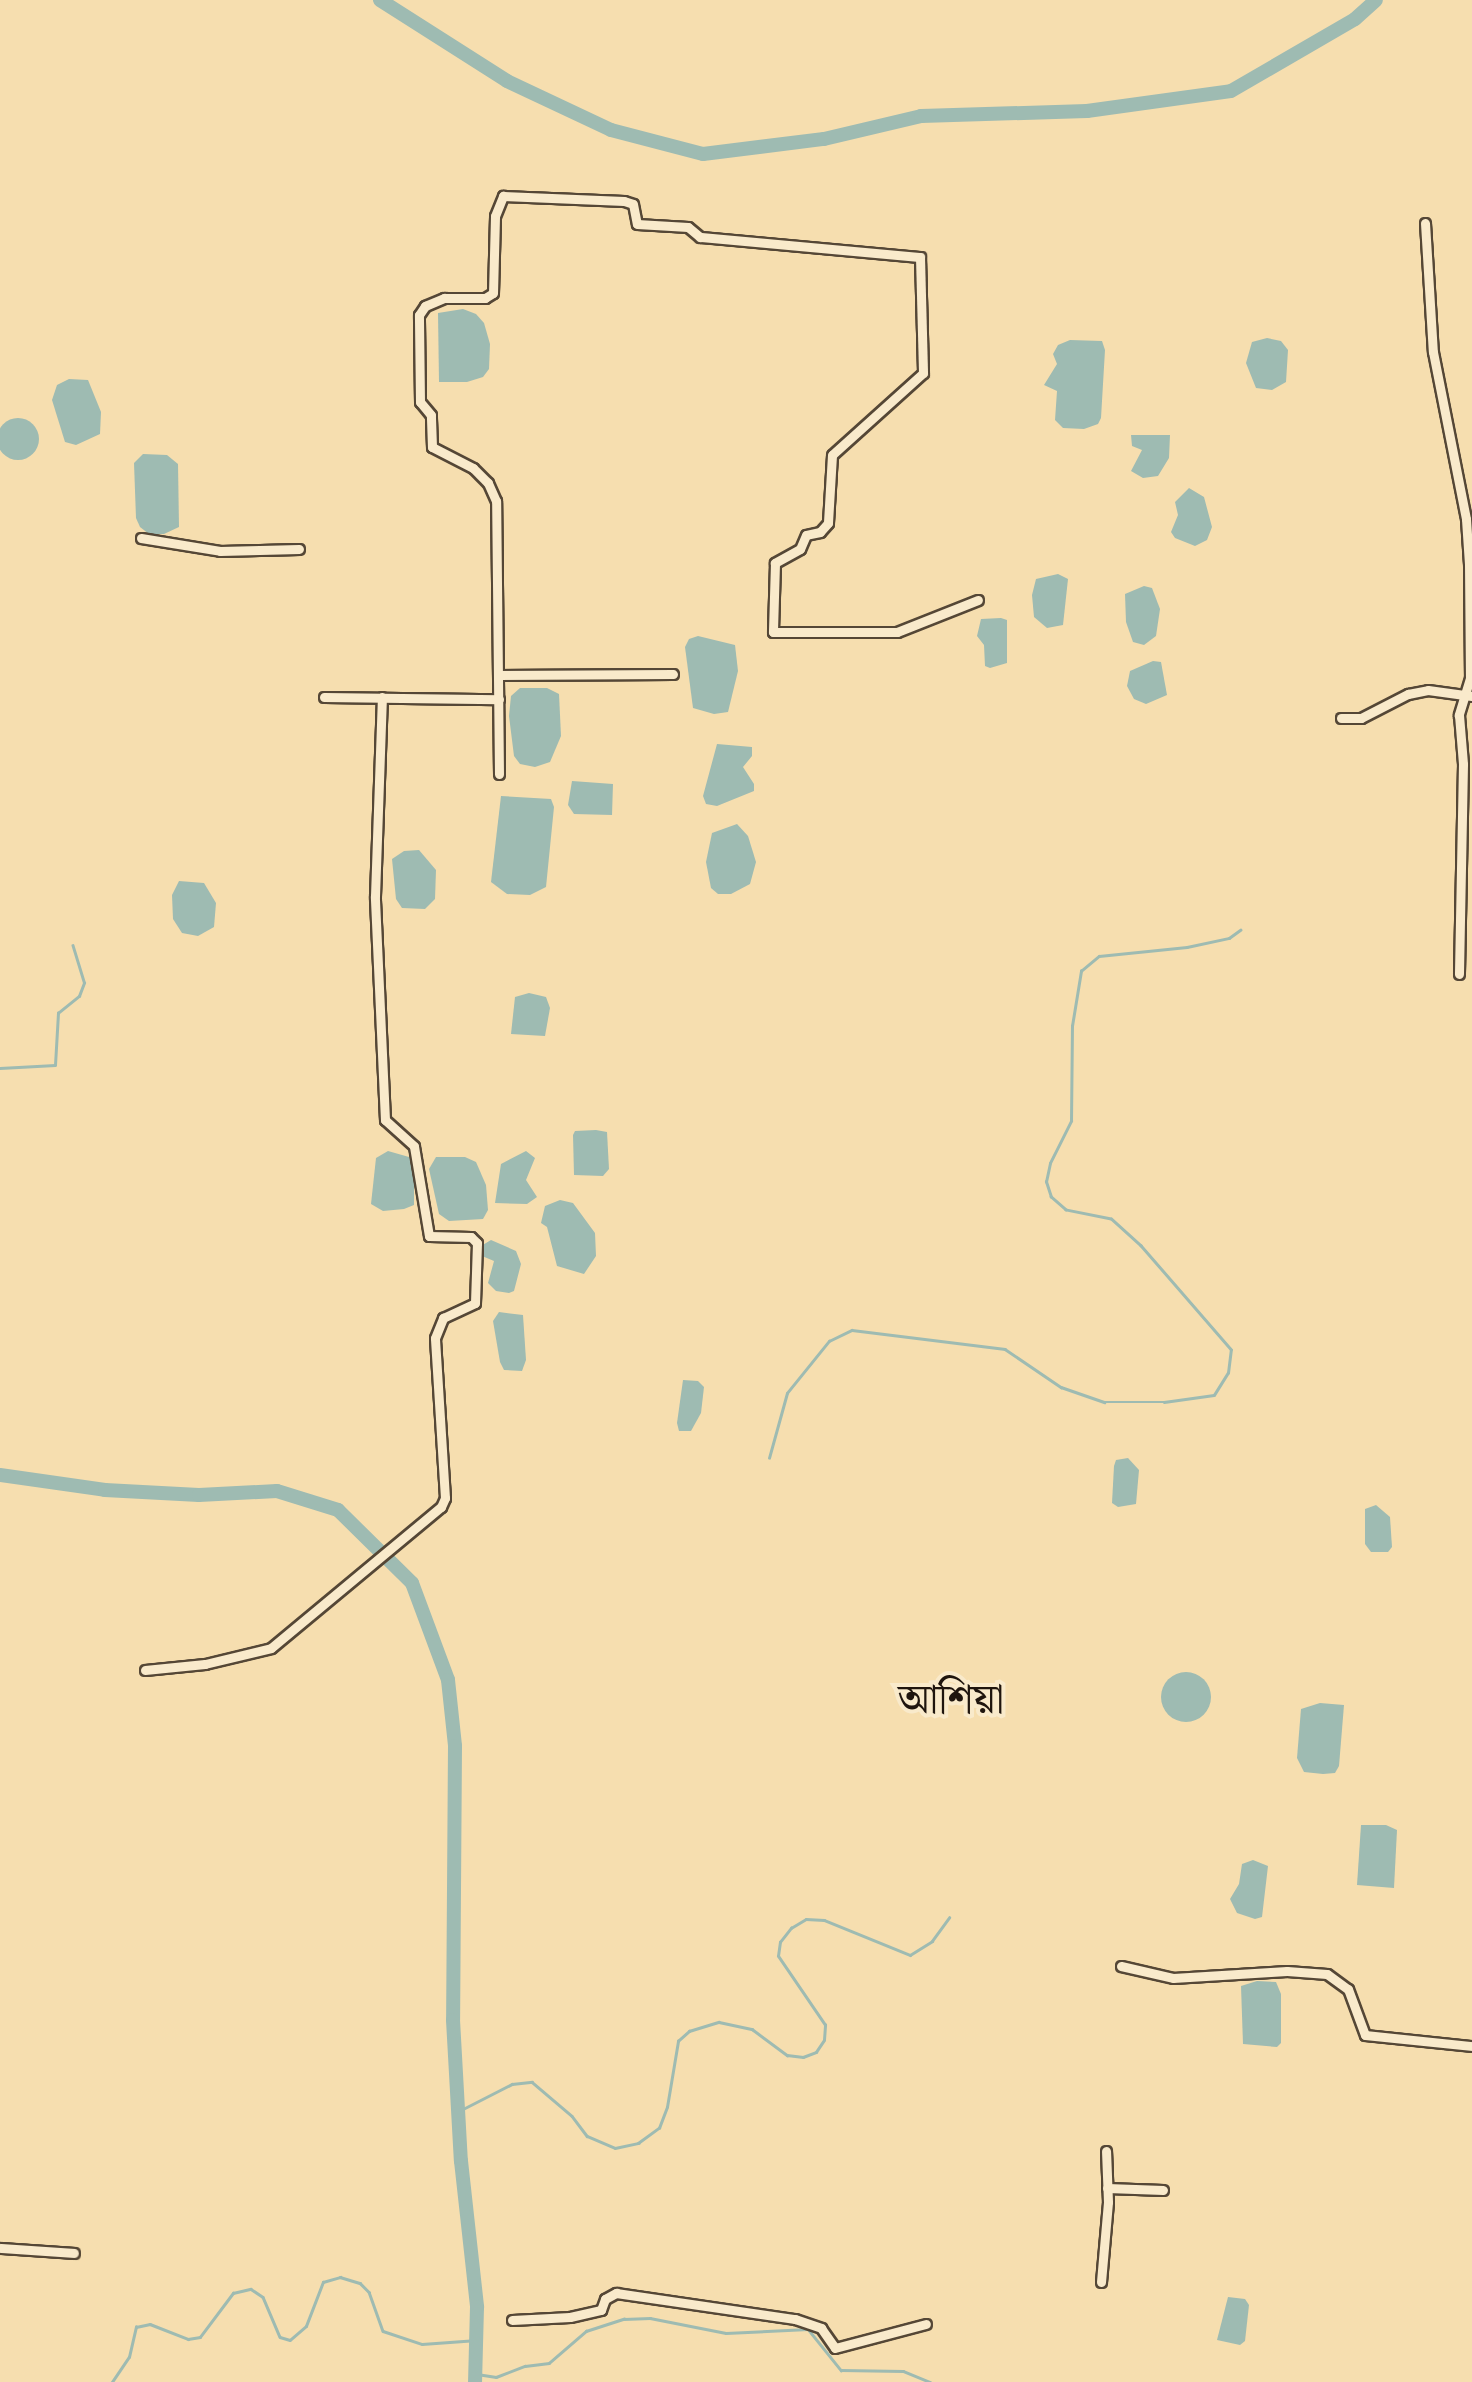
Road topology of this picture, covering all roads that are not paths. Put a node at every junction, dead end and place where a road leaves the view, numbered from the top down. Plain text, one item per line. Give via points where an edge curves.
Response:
1 (1425, 223) dead end
2 (141, 538) dead end
3 (298, 548) dead end
4 (978, 600) dead end
5 (498, 674) junction
6 (673, 674) dead end
7 (1469, 695) edge
8 (324, 697) dead end
9 (382, 697) junction
10 (498, 700) junction
11 (1341, 718) dead end
12 (498, 774) dead end
13 (1459, 974) dead end
14 (145, 1670) dead end
15 (1121, 1966) dead end
16 (1472, 2046) edge
17 (1106, 2151) dead end
18 (1107, 2188) junction
19 (1163, 2190) dead end
20 (0, 2248) edge
21 (74, 2253) dead end
22 (1101, 2282) dead end
23 (512, 2320) dead end
24 (926, 2324) dead end

1 - 7 street via 1433,352 1466,519
2 - 3 street via 220,551
4 - 5 street via 898,632 773,632 775,563 828,523 832,455 923,373 920,257 700,237 688,228 636,224 630,202 503,196 493,293 444,298 419,315 420,402 430,415 432,447 473,468 496,501
5 - 6 street
5 - 10 street
7 - 11 street via 1428,690 1361,718
7 - 13 street via 1458,715 1464,764
8 - 9 street
9 - 10 street
9 - 14 street via 375,896 386,1120 414,1146 429,1236 471,1237 477,1243 475,1303 443,1318 436,1338 445,1498 271,1648
10 - 12 street
15 - 16 street via 1173,1978 1327,1974 1348,1988 1365,2035
17 - 18 street
18 - 19 street
18 - 22 street
20 - 21 street
23 - 24 street via 601,2310 616,2293 795,2319 820,2328 836,2348

